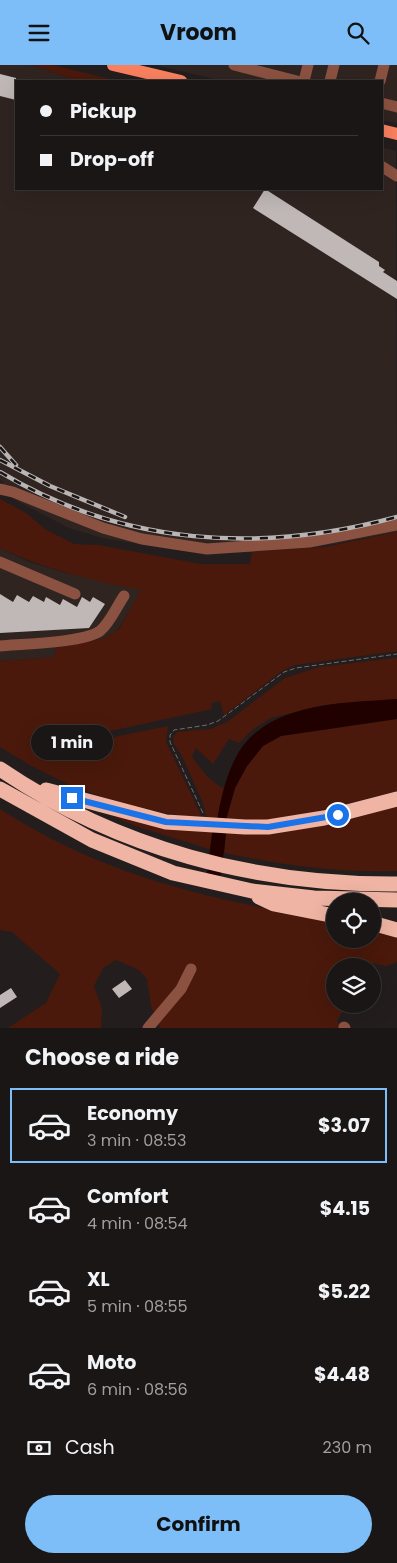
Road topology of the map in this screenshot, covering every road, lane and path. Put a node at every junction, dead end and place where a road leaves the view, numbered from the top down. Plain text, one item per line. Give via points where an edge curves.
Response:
1 (112, 65) edge
2 (234, 65) edge
3 (308, 65) edge
4 (334, 65) edge
5 (384, 65) edge
6 (176, 80) edge
7 (293, 80) edge
8 (304, 80) edge
9 (330, 80) edge
10 (380, 80) edge
11 (383, 104) edge
12 (397, 107) edge
13 (383, 130) edge
14 (397, 134) edge
15 (383, 167) edge
16 (397, 176) edge
17 (0, 489) edge
18 (397, 525) edge
19 (0, 562) edge
20 (76, 594) dead end
21 (124, 596) dead end
22 (0, 645) edge
23 (397, 654) edge
24 (0, 769) edge
25 (21, 783) junction
26 (0, 789) edge
27 (397, 799) edge
28 (203, 815) dead end
29 (397, 884) edge
30 (260, 894) junction
31 (397, 900) edge
32 (326, 914) edge
33 (381, 926) edge
34 (397, 930) edge
35 (191, 969) dead end
36 (148, 1028) edge

1 - 6 main road
2 - 7 street
3 - 8 street
4 - 9 street
5 - 10 street
11 - 12 street
13 - 14 main road
15 - 16 street
17 - 18 street via 103,528 142,539 207,549 309,543
19 - 20 street
21 - 22 street via 105,625 94,634 50,643
23 - 28 path via 284,672 218,721 174,730 170,742
24 - 25 highway
25 - 27 highway via 166,822 268,827 324,818
25 - 29 highway via 126,836 204,862 279,877 337,883
26 - 30 highway via 50,818 121,852 173,873
30 - 31 highway via 360,901
30 - 32 highway via 274,904
33 - 34 highway
35 - 36 street via 181,989

